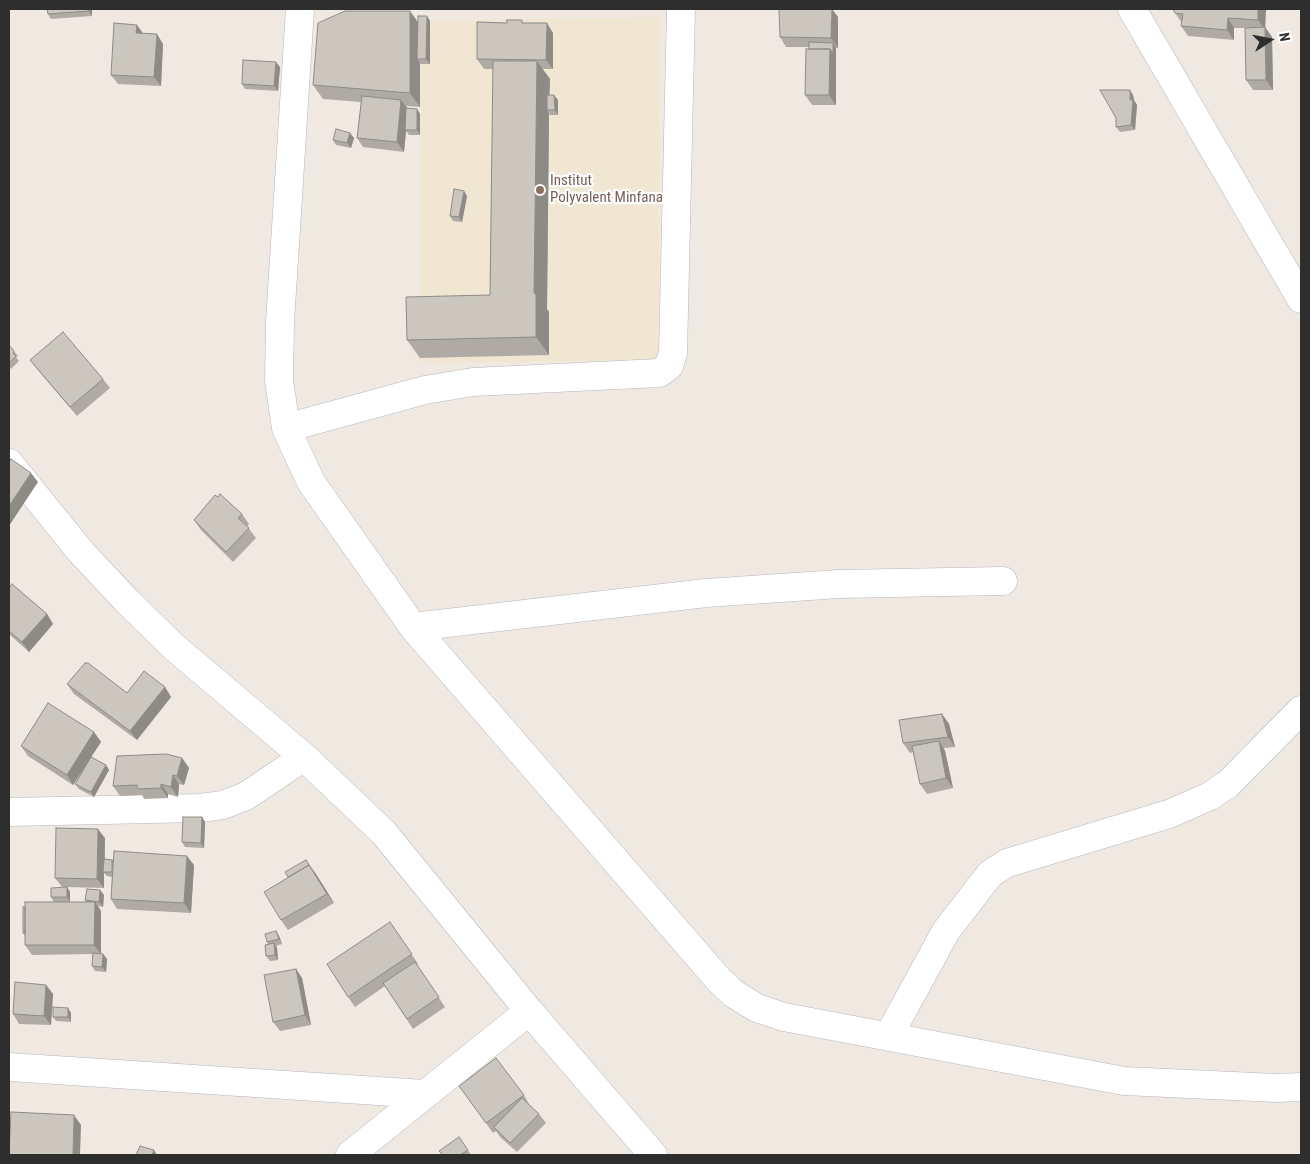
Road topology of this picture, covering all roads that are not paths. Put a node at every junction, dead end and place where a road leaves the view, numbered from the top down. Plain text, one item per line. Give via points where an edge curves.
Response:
1 (300, 9) edge
2 (681, 9) edge
3 (1132, 9) edge
4 (1301, 300) edge
5 (286, 428) junction
6 (9, 463) edge
7 (1003, 581) dead end
8 (413, 627) junction
9 (1301, 710) edge
10 (304, 757) junction
11 (9, 812) edge
12 (529, 1011) junction
13 (888, 1037) junction
14 (9, 1067) edge
15 (1301, 1087) edge
16 (424, 1094) junction
17 (350, 1155) edge
18 (653, 1155) edge

1 - 5 street via 280,322 279,380
2 - 5 street via 672,353 669,366 659,373 473,382 425,390
3 - 4 street
5 - 8 street via 311,482
6 - 10 street via 81,552 174,648
7 - 8 street via 839,584 716,593
8 - 13 street via 734,994 757,1008 784,1017
9 - 13 street via 1228,784 1210,796 1169,814 1008,863 990,874 946,931
10 - 11 street via 246,796 223,804 200,808
10 - 12 street via 384,833
12 - 16 street
12 - 18 street
13 - 15 street via 1124,1081
14 - 16 street
16 - 17 street

